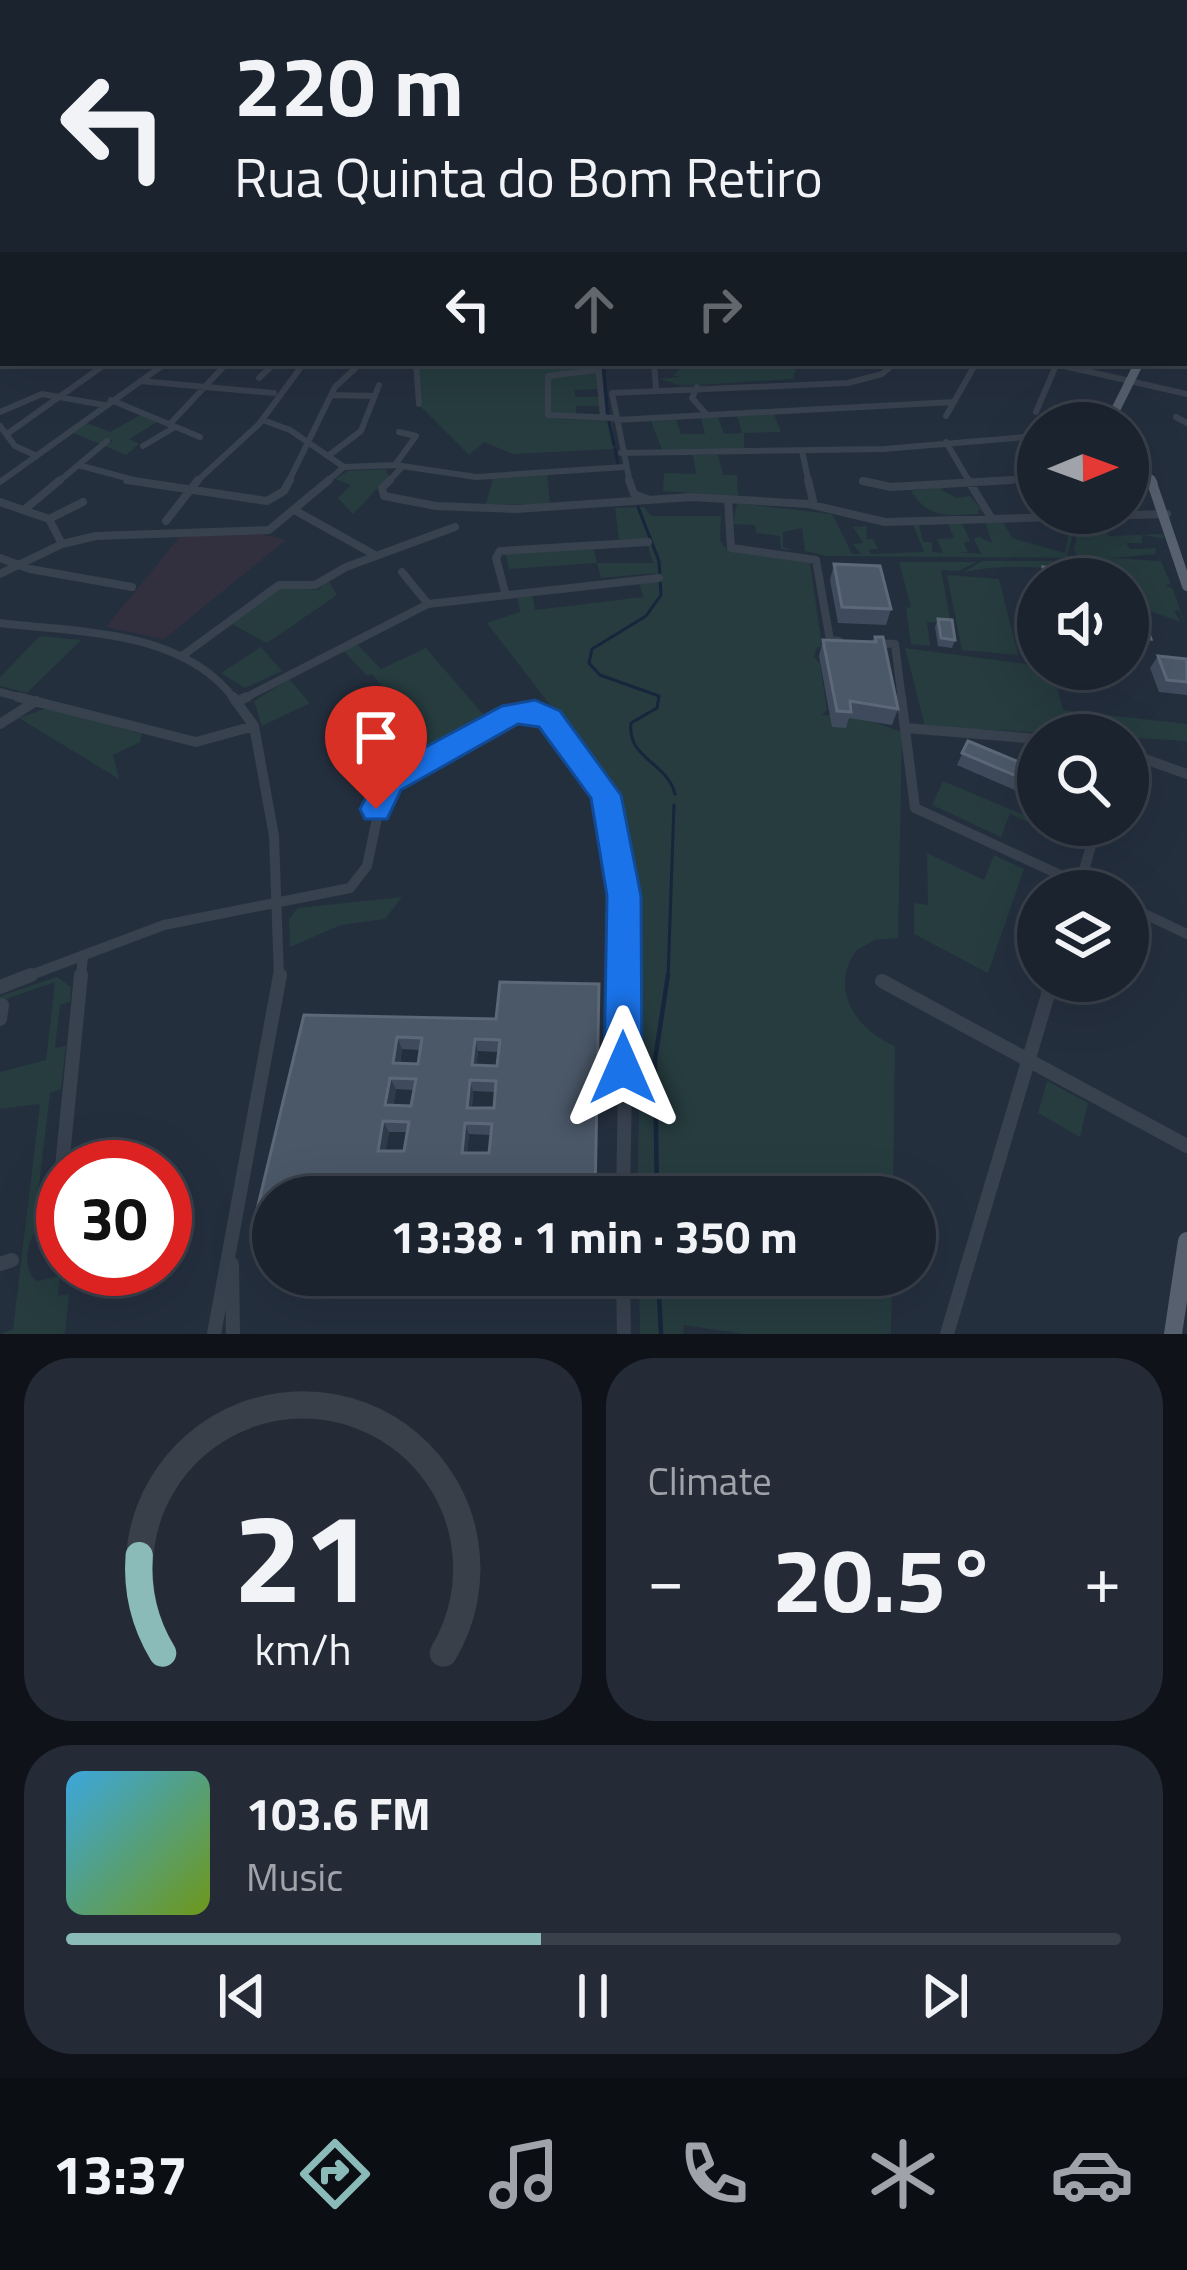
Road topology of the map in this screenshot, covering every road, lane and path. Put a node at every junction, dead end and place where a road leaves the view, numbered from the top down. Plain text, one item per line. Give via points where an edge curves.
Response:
1 (103, 366) edge
2 (162, 366) edge
3 (224, 366) edge
4 (271, 366) edge
5 (301, 366) edge
6 (358, 366) edge
7 (416, 366) edge
8 (598, 366) edge
9 (654, 366) edge
10 (803, 366) edge
11 (888, 366) edge
12 (974, 366) edge
13 (1054, 366) edge
14 (1067, 366) edge
15 (1137, 366) edge
16 (260, 378) dead end
17 (140, 381) junction
18 (802, 381) junction
19 (1133, 382) junction
20 (379, 385) dead end
21 (205, 387) junction
22 (697, 387) junction
23 (656, 389) junction
24 (274, 393) junction
25 (1187, 394) edge
26 (331, 395) junction
27 (63, 396) junction
28 (375, 396) junction
29 (107, 402) junction
30 (953, 402) junction
31 (1040, 402) edge
32 (1116, 402) edge
33 (419, 404) dead end
34 (0, 412) edge
35 (707, 415) junction
36 (946, 416) dead end
37 (603, 417) junction
38 (1176, 417) dead end
39 (616, 419) junction
40 (263, 420) junction
41 (1187, 423) edge
42 (0, 426) edge
43 (173, 426) junction
44 (399, 432) dead end
45 (8, 434) junction
46 (200, 437) dead end
47 (1017, 437) edge
48 (106, 441) dead end
49 (309, 442) junction
50 (946, 442) junction
51 (143, 446) dead end
52 (802, 451) junction
53 (621, 454) junction
54 (35, 455) junction
55 (328, 456) junction
56 (78, 465) junction
57 (399, 465) junction
58 (344, 467) junction
59 (624, 467) junction
60 (1149, 474) edge
61 (1017, 479) edge
62 (863, 481) dead end
63 (971, 481) junction
64 (0, 482) edge
65 (189, 491) junction
66 (647, 499) junction
67 (728, 499) junction
68 (0, 502) edge
69 (83, 502) dead end
70 (814, 505) junction
71 (21, 509) junction
72 (296, 511) junction
73 (1149, 514) edge
74 (1167, 514) junction
75 (1017, 518) edge
76 (0, 519) edge
77 (49, 519) junction
78 (992, 519) junction
79 (166, 521) dead end
80 (455, 527) dead end
81 (648, 542) dead end
82 (62, 544) junction
83 (376, 556) junction
84 (0, 559) edge
85 (18, 565) junction
86 (401, 572) dead end
87 (0, 574) edge
88 (659, 578) dead end
89 (1187, 586) edge
90 (132, 587) dead end
91 (505, 592) junction
92 (428, 604) junction
93 (0, 623) edge
94 (182, 656) junction
95 (0, 692) edge
96 (240, 700) junction
97 (36, 701) junction
98 (0, 724) edge
99 (254, 726) junction
100 (906, 728) junction
101 (1017, 737) edge
102 (1149, 760) edge
103 (1187, 774) edge
104 (1044, 870) edge
105 (278, 898) junction
106 (1149, 916) edge
107 (1187, 934) edge
108 (83, 955) junction
109 (882, 981) dead end
110 (0, 987) edge
111 (1046, 1002) edge
112 (1029, 1060) junction
113 (65, 1140) edge
114 (1187, 1146) edge
115 (622, 1176) edge
116 (1187, 1241) edge
117 (232, 1259) junction
118 (623, 1296) edge
119 (214, 1334) edge
120 (232, 1334) edge
121 (624, 1334) edge
122 (947, 1334) edge
123 (1173, 1334) edge

1 - 27 street
2 - 17 street
3 - 21 street
4 - 16 street
5 - 24 street
6 - 26 street
7 - 33 street
8 - 37 street
8 - 37 street via 548,376 546,397 552,418
9 - 23 street
10 - 18 street
11 - 18 street via 853,382
12 - 30 street
13 - 31 street
14 - 19 street
15 - 19 main road
17 - 21 street
17 - 29 street
18 - 22 street
19 - 25 street
19 - 32 main road
20 - 28 street
21 - 24 street
21 - 43 street
22 - 23 street
22 - 35 street via 692,398
23 - 39 street via 612,393
24 - 40 street
26 - 28 street
26 - 49 street
27 - 29 street
27 - 34 street via 32,396
27 - 45 street
28 - 55 street via 361,431
29 - 43 street
29 - 54 street
30 - 35 street
30 - 36 street
35 - 39 street
37 - 39 street
38 - 41 street
39 - 53 street
40 - 49 street
40 - 65 street
42 - 45 street
43 - 46 street
43 - 51 street
44 - 57 street via 416,436
45 - 54 street
47 - 50 street
48 - 56 street
49 - 55 street
49 - 65 street via 274,499
50 - 52 street
50 - 63 street
52 - 53 street
52 - 70 street
53 - 59 street
54 - 64 street
55 - 58 street
56 - 65 street
56 - 71 street
57 - 58 street
57 - 59 street via 476,477
57 - 66 street via 384,496 436,506
58 - 72 street
59 - 66 street via 634,494
60 - 74 main road
61 - 63 street
62 - 63 street
63 - 78 street
65 - 79 street
66 - 67 street
67 - 70 street
67 - 100 street via 731,548 816,560 830,640 895,644
68 - 71 street
69 - 77 street
70 - 78 street via 885,522
71 - 76 street
71 - 77 street
72 - 82 street via 269,530 129,533
72 - 83 street
73 - 74 street
74 - 89 main road
75 - 78 street
77 - 82 street
80 - 83 street
81 - 91 street via 500,550
82 - 85 street
83 - 94 street via 314,585 279,585
84 - 85 street
85 - 87 street
85 - 90 street
86 - 92 street
88 - 91 street
91 - 92 street
92 - 96 street
93 - 94 street via 146,640
94 - 96 street
95 - 97 street
96 - 99 street
97 - 98 street
97 - 99 street via 196,742
99 - 105 street
100 - 101 street
100 - 104 street via 915,808
102 - 103 street
105 - 108 street via 164,925
105 - 115 street via 344,891 363,878 378,796 389,781 512,714 546,715 606,795 624,896
105 - 117 street via 279,987
106 - 107 street
108 - 110 street
108 - 113 street
109 - 112 street
111 - 112 street
112 - 114 street
112 - 122 street
116 - 123 main road
117 - 119 street
117 - 120 street
118 - 121 street

